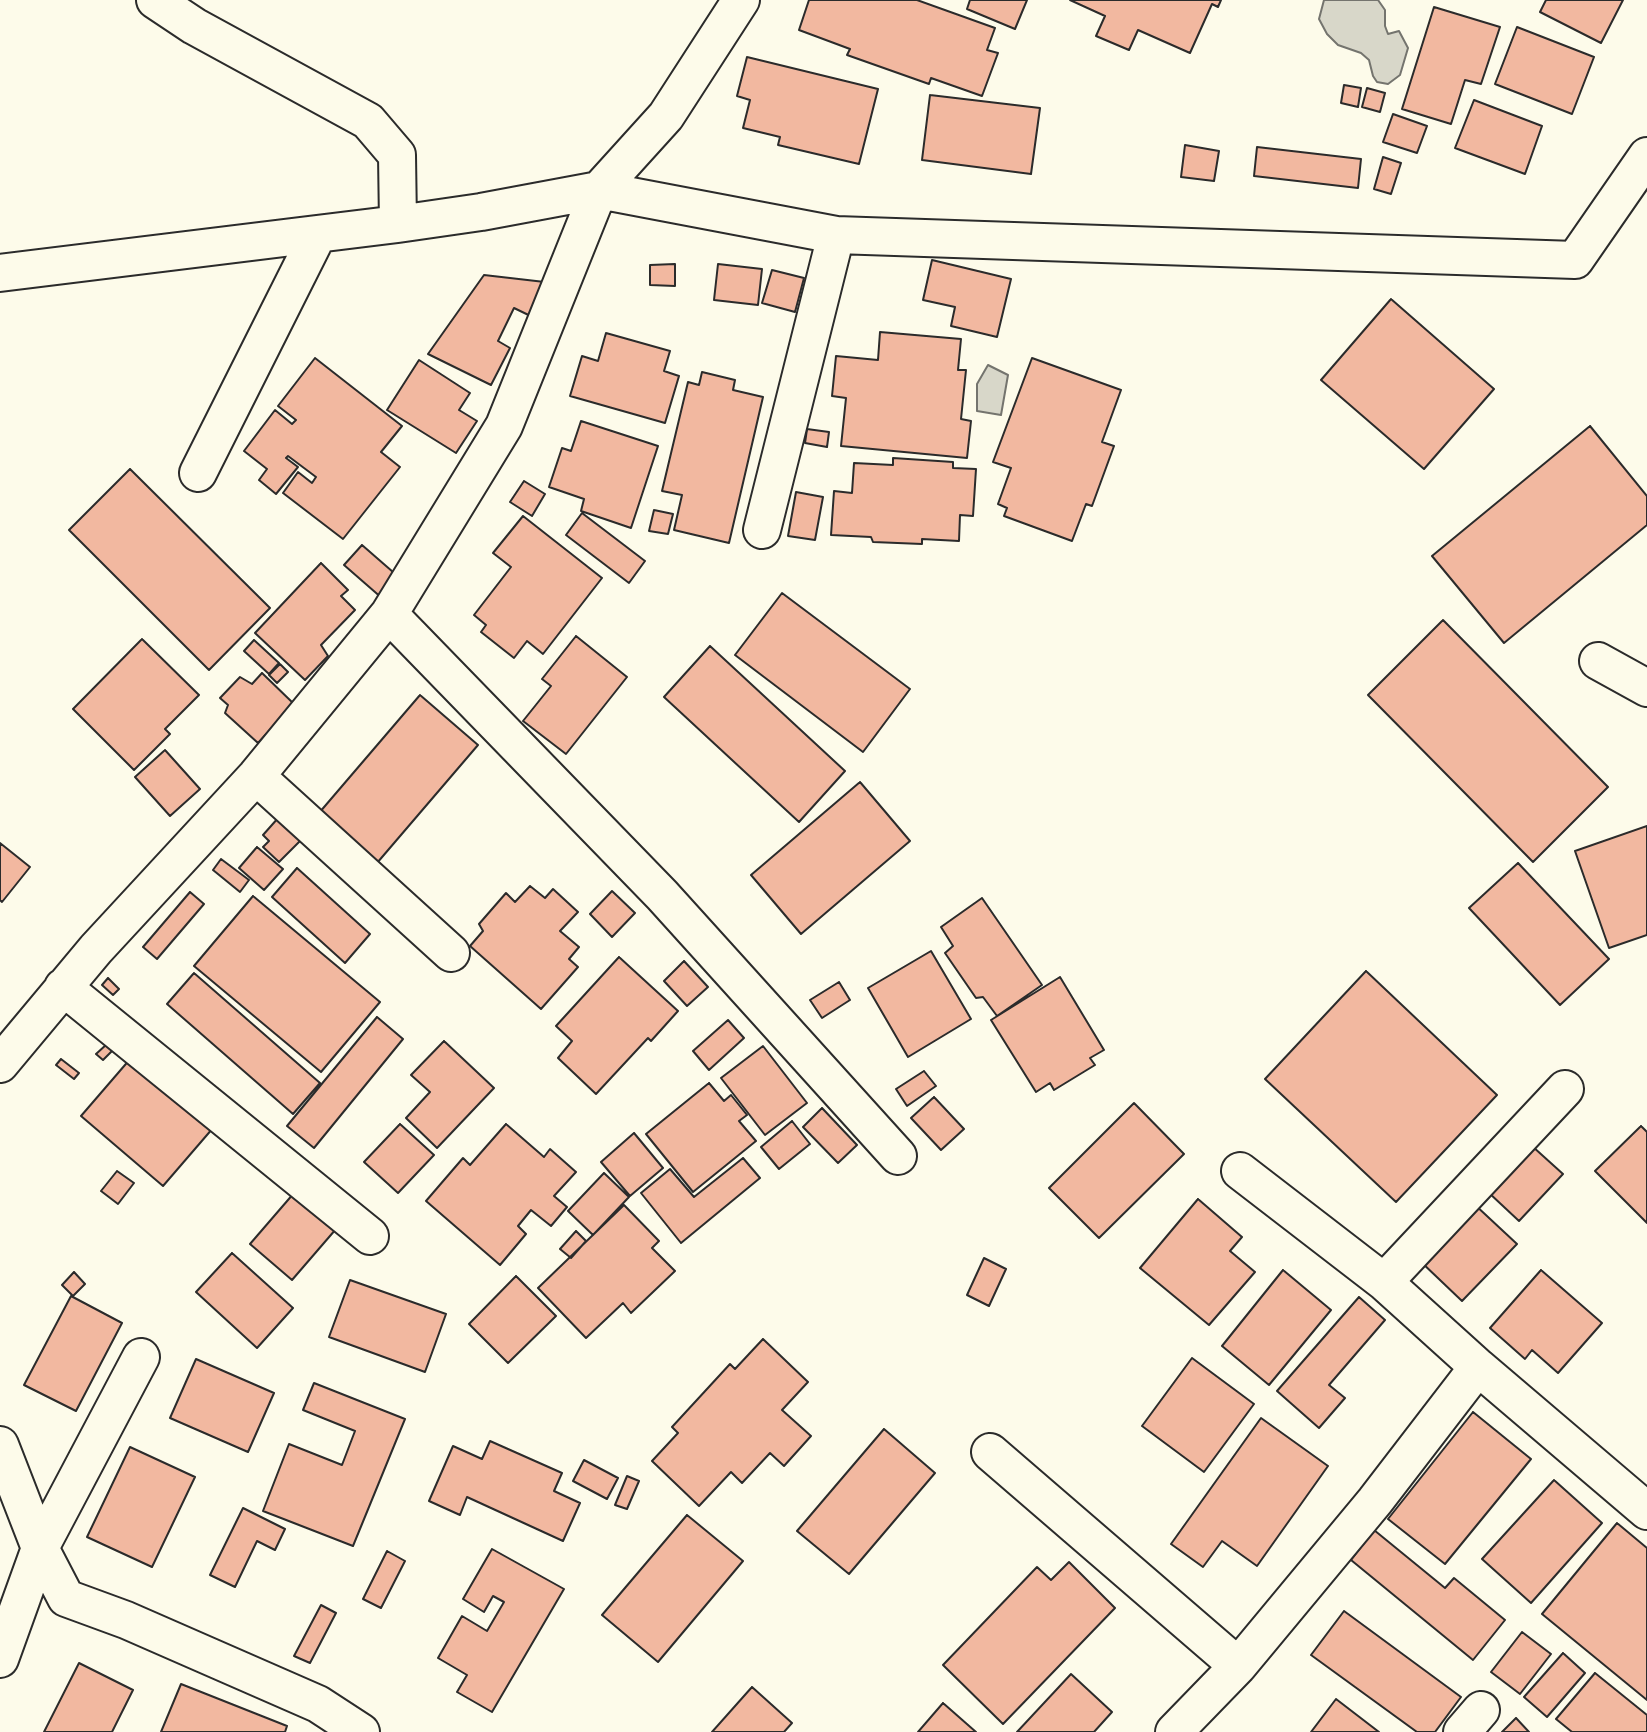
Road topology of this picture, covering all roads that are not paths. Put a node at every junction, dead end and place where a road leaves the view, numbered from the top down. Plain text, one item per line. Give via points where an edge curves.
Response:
1 (155, 0) edge
2 (741, 0) edge
3 (1647, 156) edge
4 (599, 190) junction
5 (398, 224) junction
6 (318, 234) junction
7 (836, 235) junction
8 (0, 273) edge
9 (198, 473) dead end
10 (762, 530) dead end
11 (389, 614) junction
12 (1598, 661) dead end
13 (1647, 688) edge
14 (256, 776) junction
15 (451, 953) dead end
16 (63, 987) junction
17 (0, 1064) edge
18 (1565, 1089) dead end
19 (898, 1156) dead end
20 (1240, 1171) dead end
21 (370, 1236) dead end
22 (1384, 1282) junction
23 (141, 1357) dead end
24 (1478, 1367) junction
25 (0, 1445) edge
26 (990, 1452) dead end
27 (1647, 1511) edge
28 (40, 1548) junction
29 (0, 1659) edge
30 (1238, 1666) junction
31 (361, 1732) edge
32 (1174, 1732) edge

1 - 5 street via 368,121 397,155
2 - 4 street via 666,116
3 - 7 street via 1575,260
4 - 5 street
4 - 7 street
4 - 11 street via 504,426
5 - 6 street
6 - 8 street
6 - 9 street
7 - 10 street
11 - 14 street
11 - 19 street via 662,895
12 - 13 street
14 - 15 street
14 - 16 street
16 - 17 street
16 - 21 street
18 - 22 street
20 - 22 street
22 - 24 street
23 - 28 street
24 - 27 street
24 - 30 street
25 - 28 street
26 - 30 street
28 - 29 street
28 - 31 street via 66,1598 318,1704
30 - 32 street

